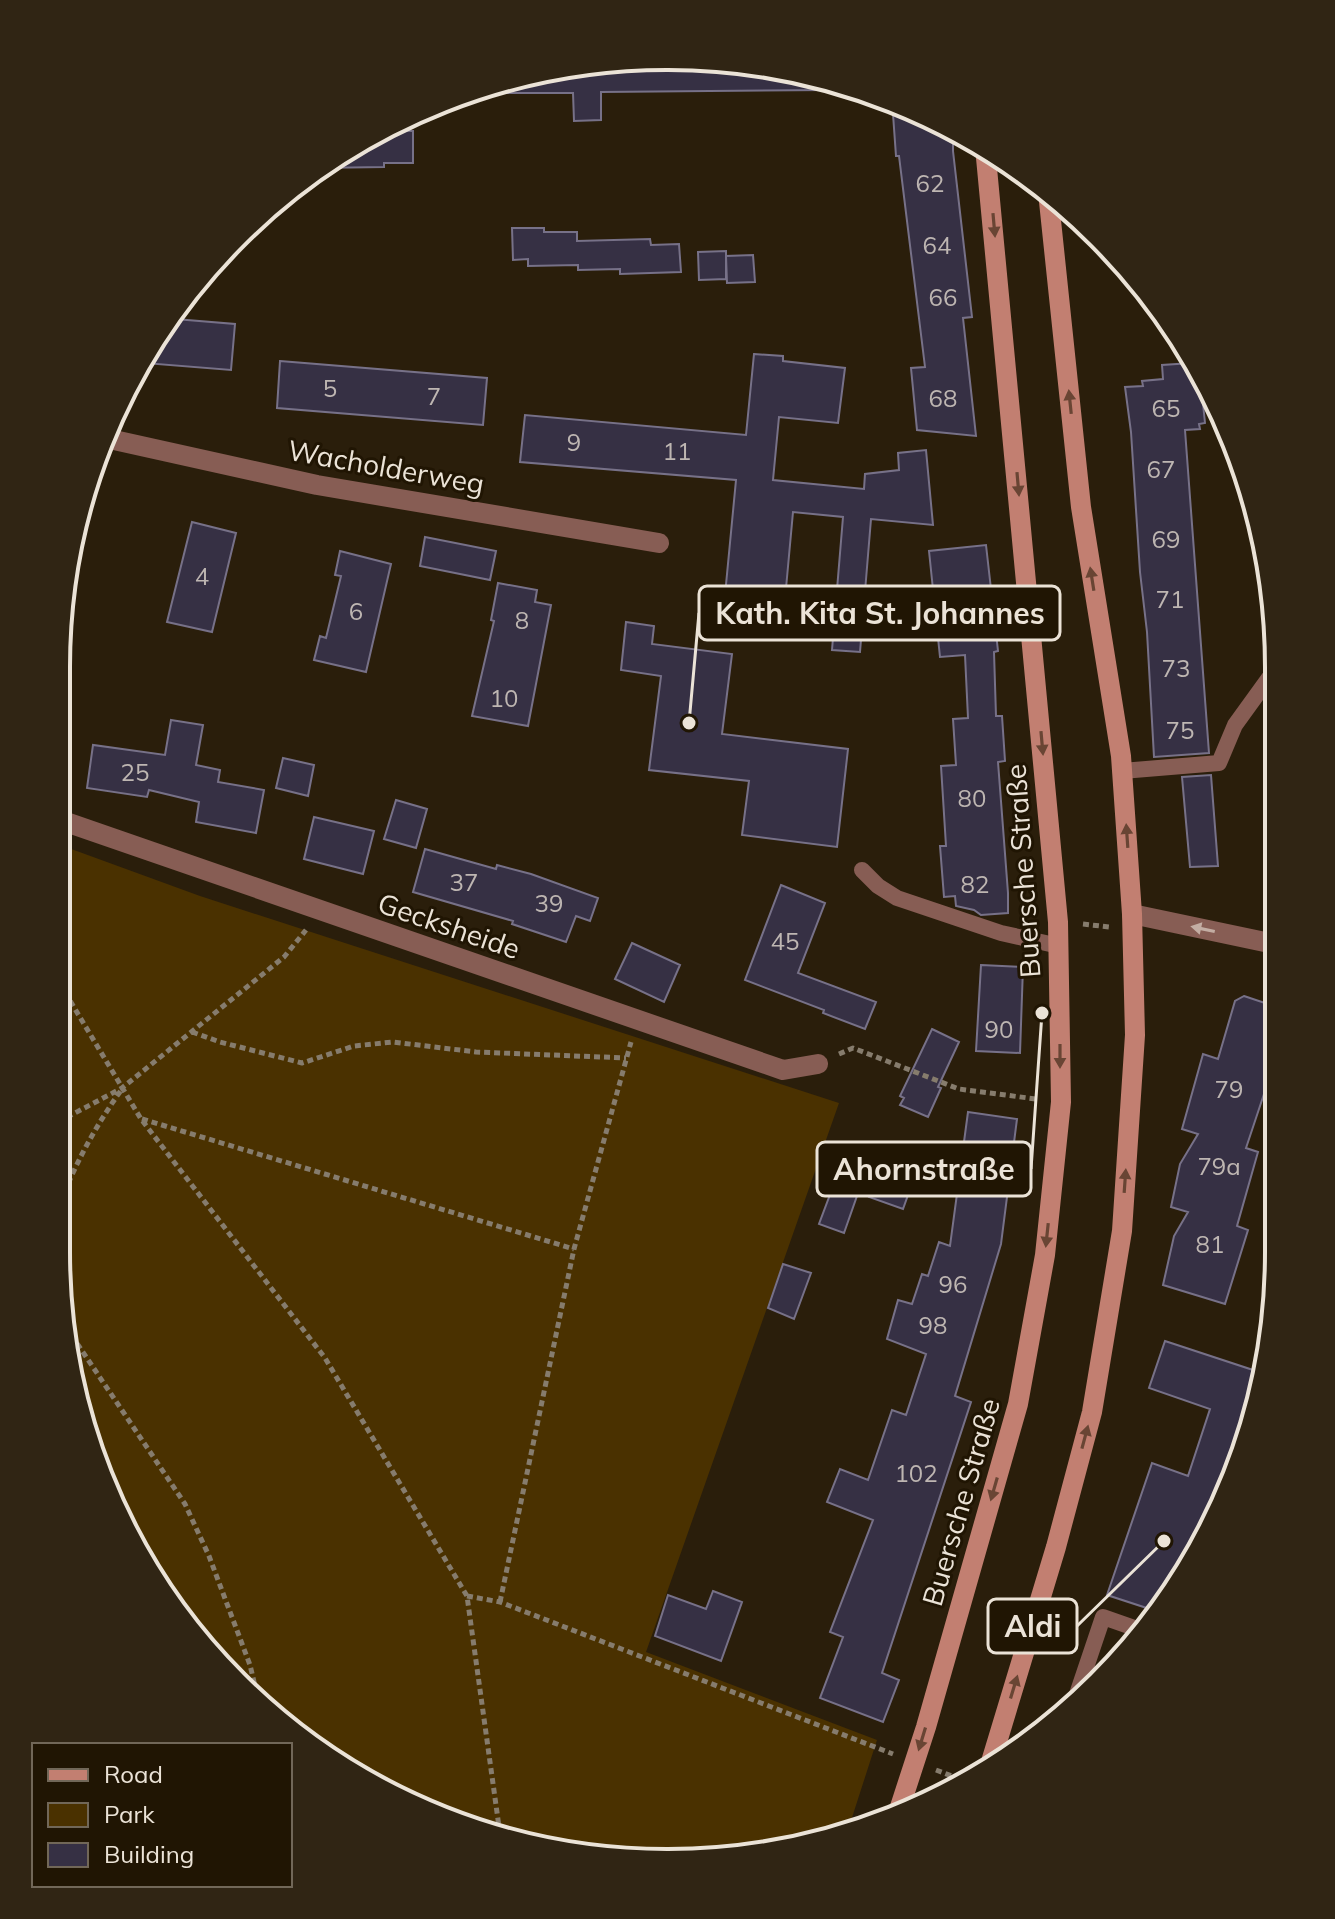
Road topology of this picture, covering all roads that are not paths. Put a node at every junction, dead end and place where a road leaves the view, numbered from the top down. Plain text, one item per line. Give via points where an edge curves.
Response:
1 (987, 163) edge
2 (1050, 209) edge
3 (115, 440) edge
4 (659, 543) dead end
5 (1265, 684) edge
6 (1122, 771) junction
7 (70, 823) edge
8 (862, 870) dead end
9 (1132, 922) junction
10 (1265, 943) edge
11 (1059, 946) junction
12 (818, 1064) road end
13 (1132, 1627) edge
14 (1084, 1680) edge
15 (998, 1749) edge
16 (902, 1801) edge

1 -> 11 main road, Buersche Straße
6 -> 2 main road via 1081,507
3 - 4 street, Wacholderweg via 317,485
5 - 6 lane via 1235,725 1219,763
9 -> 6 main road
7 - 12 street, Gecksheide via 783,1070
8 - 11 lane via 897,898 1001,933
10 -> 9 street
15 -> 9 main road via 1092,1412 1122,1231 1135,1035
11 -> 16 main road, Buersche Straße via 1061,1102 1045,1255 1018,1404
13 - 14 lane via 1103,1617

